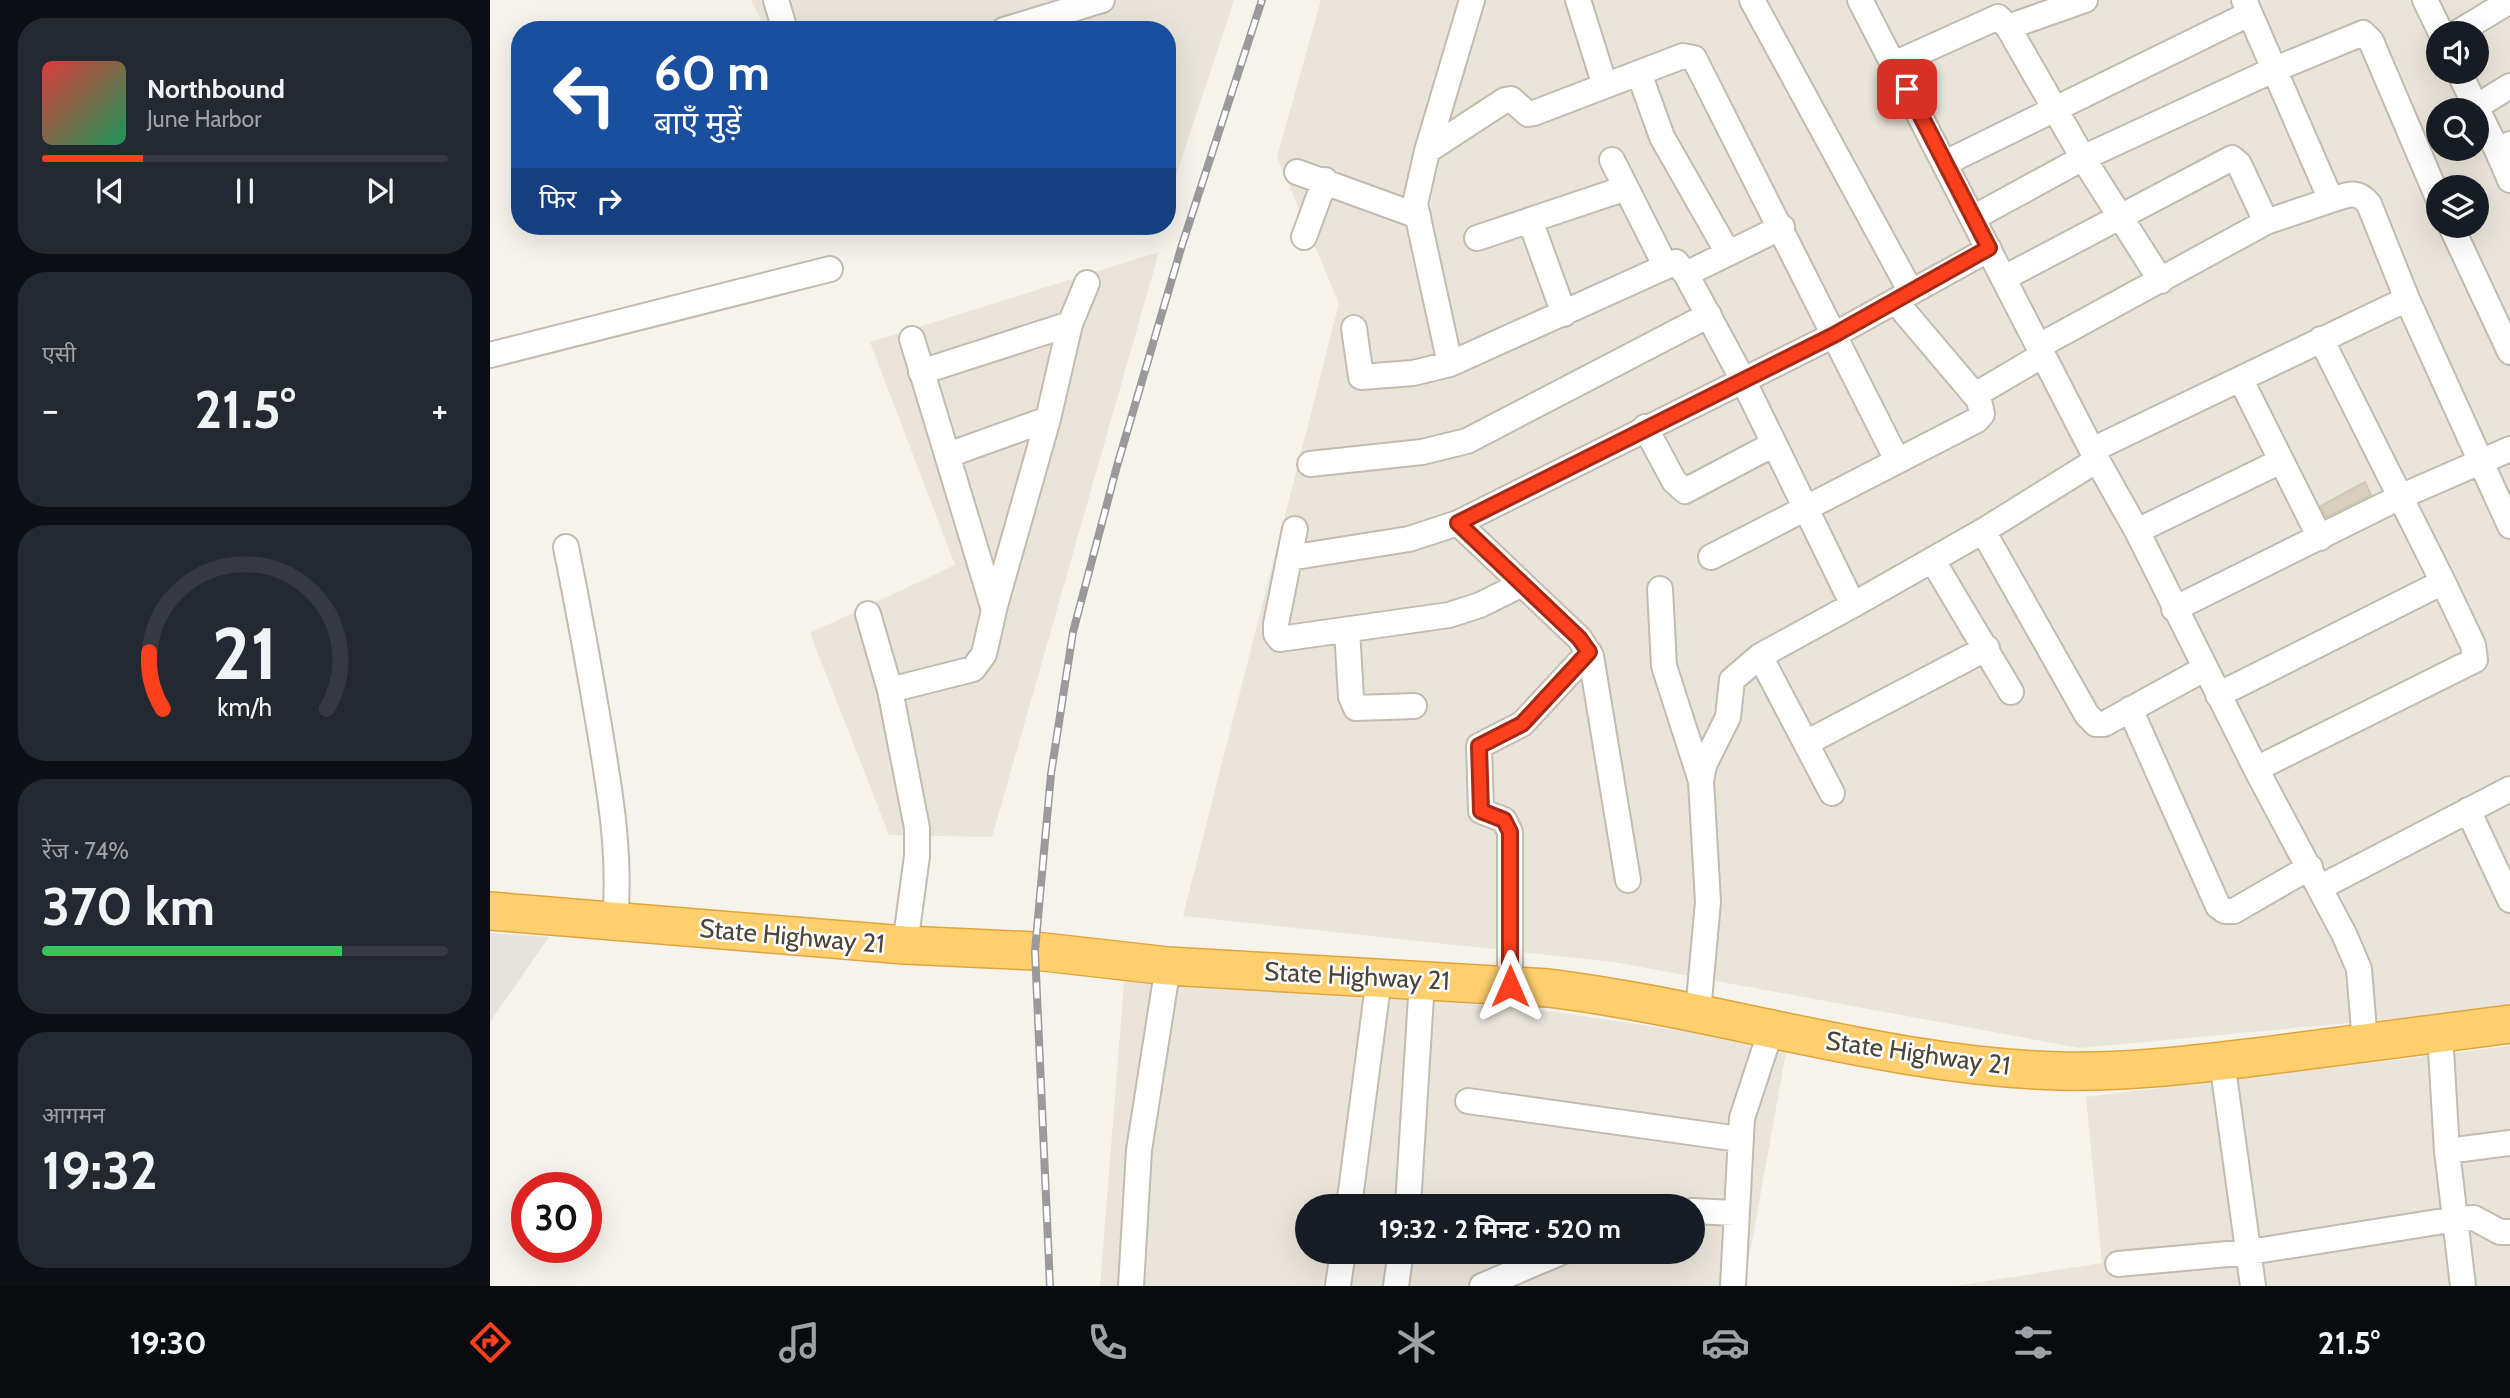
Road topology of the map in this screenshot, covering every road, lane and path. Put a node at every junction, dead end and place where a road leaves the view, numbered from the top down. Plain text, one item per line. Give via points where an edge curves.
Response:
1 (776, 0) edge
2 (1101, 0) edge
3 (1472, 0) edge
4 (1578, 0) edge
5 (1752, 0) edge
6 (2085, 0) edge
7 (2425, 0) edge
8 (2510, 1) edge
9 (1868, 2) edge
10 (2247, 7) edge
11 (2000, 15) edge
12 (782, 21) edge
13 (1033, 21) edge
14 (2435, 21) edge
15 (2477, 21) edge
16 (1894, 64) junction
17 (2273, 70) junction
18 (1639, 73) junction
19 (1605, 86) junction
20 (2510, 86) edge
21 (2489, 99) edge
22 (2055, 107) junction
23 (2489, 126) edge
24 (2503, 147) edge
25 (1427, 152) junction
26 (2083, 158) junction
27 (1612, 160) dead end
28 (1945, 163) junction
29 (1297, 172) dead end
30 (2428, 175) edge
31 (1325, 180) junction
32 (2510, 180) edge
33 (1626, 188) junction
34 (2331, 200) junction
35 (2121, 215) junction
36 (1418, 216) junction
37 (1973, 218) junction
38 (1530, 220) junction
39 (2266, 222) junction
40 (1782, 227) junction
41 (1304, 237) dead end
42 (1477, 238) dead end
43 (2457, 238) edge
44 (1989, 248) junction
45 (1728, 253) junction
46 (830, 269) dead end
47 (1676, 269) junction
48 (2004, 278) junction
49 (2161, 281) junction
50 (1087, 283) dead end
51 (1903, 297) junction
52 (2407, 299) junction
53 (1564, 314) junction
54 (1709, 315) junction
55 (1070, 324) junction
56 (1354, 328) dead end
57 (1834, 335) junction
58 (912, 339) dead end
59 (2321, 339) junction
60 (2041, 351) junction
61 (2510, 352) edge
62 (490, 355) edge
63 (1450, 364) junction
64 (921, 372) junction
65 (1742, 378) junction
66 (2241, 380) junction
67 (1975, 395) junction
68 (1048, 419) junction
69 (1645, 427) junction
70 (1772, 445) junction
71 (2510, 449) edge
72 (948, 455) junction
73 (2094, 455) junction
74 (1897, 460) junction
75 (2281, 461) junction
76 (2480, 461) junction
77 (1310, 464) dead end
78 (2402, 496) junction
79 (1803, 509) junction
80 (1458, 523) junction
81 (2510, 526) edge
82 (1295, 529) dead end
83 (1983, 531) junction
84 (2137, 531) junction
85 (2320, 538) junction
86 (566, 548) dead end
87 (1711, 557) dead end
88 (1289, 558) junction
89 (1933, 561) junction
90 (2443, 582) junction
91 (1520, 585) junction
92 (1660, 589) dead end
93 (1853, 605) junction
94 (2174, 609) junction
95 (994, 610) junction
96 (868, 614) dead end
97 (1347, 630) junction
98 (1987, 648) junction
99 (1589, 652) junction
100 (1760, 656) junction
101 (2204, 669) junction
102 (890, 690) junction
103 (2011, 692) dead end
104 (2218, 695) junction
105 (1414, 706) dead end
106 (2130, 709) junction
107 (1806, 743) junction
108 (2256, 769) junction
109 (1701, 781) junction
110 (2510, 789) edge
111 (1832, 793) dead end
112 (2468, 810) junction
113 (2315, 877) junction
114 (1628, 880) dead end
115 (2510, 900) edge
116 (490, 911) edge
117 (615, 921) junction
118 (905, 945) junction
119 (1168, 966) junction
120 (1379, 978) junction
121 (1422, 980) junction
122 (1510, 986) junction
123 (1698, 1012) junction
124 (2510, 1024) edge
125 (1771, 1030) junction
126 (2440, 1033) junction
127 (2365, 1043) junction
128 (2222, 1061) junction
129 (1468, 1101) dead end
130 (1739, 1139) junction
131 (2510, 1143) edge
132 (2447, 1151) junction
133 (1351, 1194) edge
134 (1409, 1194) edge
135 (1705, 1212) edge
136 (1735, 1213) junction
137 (2455, 1219) junction
138 (2510, 1232) edge
139 (2250, 1252) junction
140 (1341, 1264) edge
141 (1399, 1264) edge
142 (1534, 1264) edge
143 (2118, 1264) dead end
144 (1131, 1286) edge
145 (1338, 1286) edge
146 (1395, 1286) edge
147 (1482, 1286) edge
148 (1733, 1286) edge
149 (2253, 1286) edge
150 (2463, 1286) edge

1 - 12 street
2 - 13 street
3 - 25 street
4 - 19 street
5 - 51 street
6 - 11 street
7 - 14 street
8 - 15 street
9 - 16 street
10 - 17 street
10 - 22 street
11 - 16 street
11 - 22 street
16 - 28 street
17 - 26 street
17 - 30 street via 2357,34 2367,35
17 - 34 street
18 - 19 street
18 - 40 street via 1683,56 1694,58
18 - 45 street via 1662,137
19 - 25 street via 1528,114 1511,99 1506,100
20 - 21 street
22 - 26 street
22 - 28 street
23 - 24 street
24 - 32 street
25 - 36 street via 1416,194
26 - 35 street
26 - 37 street
27 - 33 street
28 - 37 street
29 - 31 street
31 - 36 street
31 - 41 street
33 - 38 street
33 - 47 street
34 - 39 street
34 - 52 street via 2351,193 2370,204
35 - 39 street via 2232,158 2239,163
35 - 48 street
35 - 49 street
36 - 63 street
37 - 44 street
38 - 42 street
38 - 53 street
39 - 49 street
40 - 45 street
40 - 57 street
43 - 61 street
44 - 48 street
44 - 51 street
45 - 47 street
46 - 62 street
47 - 53 street
47 - 54 street
48 - 60 street
49 - 60 street
50 - 55 street
51 - 57 street
51 - 67 street
52 - 59 street
52 - 76 street
53 - 63 street
54 - 65 street
54 - 77 street via 1467,441 1422,452
55 - 64 street
55 - 68 street
56 - 63 street via 1361,377 1413,373
57 - 65 street
57 - 74 street
58 - 64 street
59 - 66 street
59 - 78 street
60 - 67 street
60 - 73 street
64 - 72 street
65 - 69 street
65 - 70 street
66 - 73 street
66 - 75 street
67 - 74 street via 1982,408 1977,420
68 - 72 street
68 - 95 street
69 - 70 street via 1674,481 1685,491
69 - 80 street
70 - 79 street
71 - 76 street
72 - 95 street
73 - 83 street
73 - 84 street
74 - 79 street
75 - 84 street
75 - 85 street
76 - 78 street
76 - 81 street
78 - 85 street
78 - 90 street
79 - 87 street
79 - 93 street
80 - 88 street via 1409,539
80 - 91 street
82 - 88 street
83 - 89 street
83 - 106 street via 2091,721 2104,724
84 - 94 street
85 - 94 street
86 - 117 street via 613,812 619,860
88 - 97 street via 1276,624 1280,639
89 - 93 street
89 - 98 street
90 - 104 street
90 - 108 street via 2473,645 2475,660
91 - 97 street via 1449,615
91 - 99 street
92 - 109 street via 1664,666
93 - 100 street
94 - 101 street
95 - 102 street via 984,654 974,668
96 - 102 street
97 - 105 street via 1356,708
98 - 103 street
98 - 107 street
99 - 114 street
99 - 122 street via 1522,724 1479,746 1481,811 1504,820 1510,832
100 - 107 street
100 - 109 street via 1732,680 1728,717
101 - 104 street
101 - 106 street
102 - 118 street via 917,828
104 - 108 street
106 - 113 street via 2218,906 2234,911
107 - 111 street
108 - 113 street
109 - 123 street via 1708,902
110 - 112 street
112 - 113 street
112 - 115 street
113 - 127 street via 2359,969
116 - 117 highway, State Highway 21
117 - 118 highway, State Highway 21
118 - 119 highway, State Highway 21 via 1035,951
119 - 120 highway, State Highway 21
119 - 144 street via 1138,1161
120 - 121 highway, State Highway 21
120 - 133 street
121 - 122 highway, State Highway 21
121 - 134 street
122 - 123 highway, State Highway 21 via 1611,996
123 - 125 highway, State Highway 21
124 - 126 highway, State Highway 21
125 - 128 highway, State Highway 21 via 1970,1063 2057,1071
125 - 130 street
126 - 127 highway, State Highway 21
126 - 132 street
127 - 128 highway, State Highway 21
128 - 139 street
129 - 130 street
130 - 136 street
131 - 132 street
132 - 137 street
135 - 136 street
136 - 148 street
137 - 138 street via 2474,1218 2500,1232
137 - 139 street
137 - 150 street
139 - 143 street
139 - 149 street
140 - 145 street
141 - 146 street
142 - 147 street

